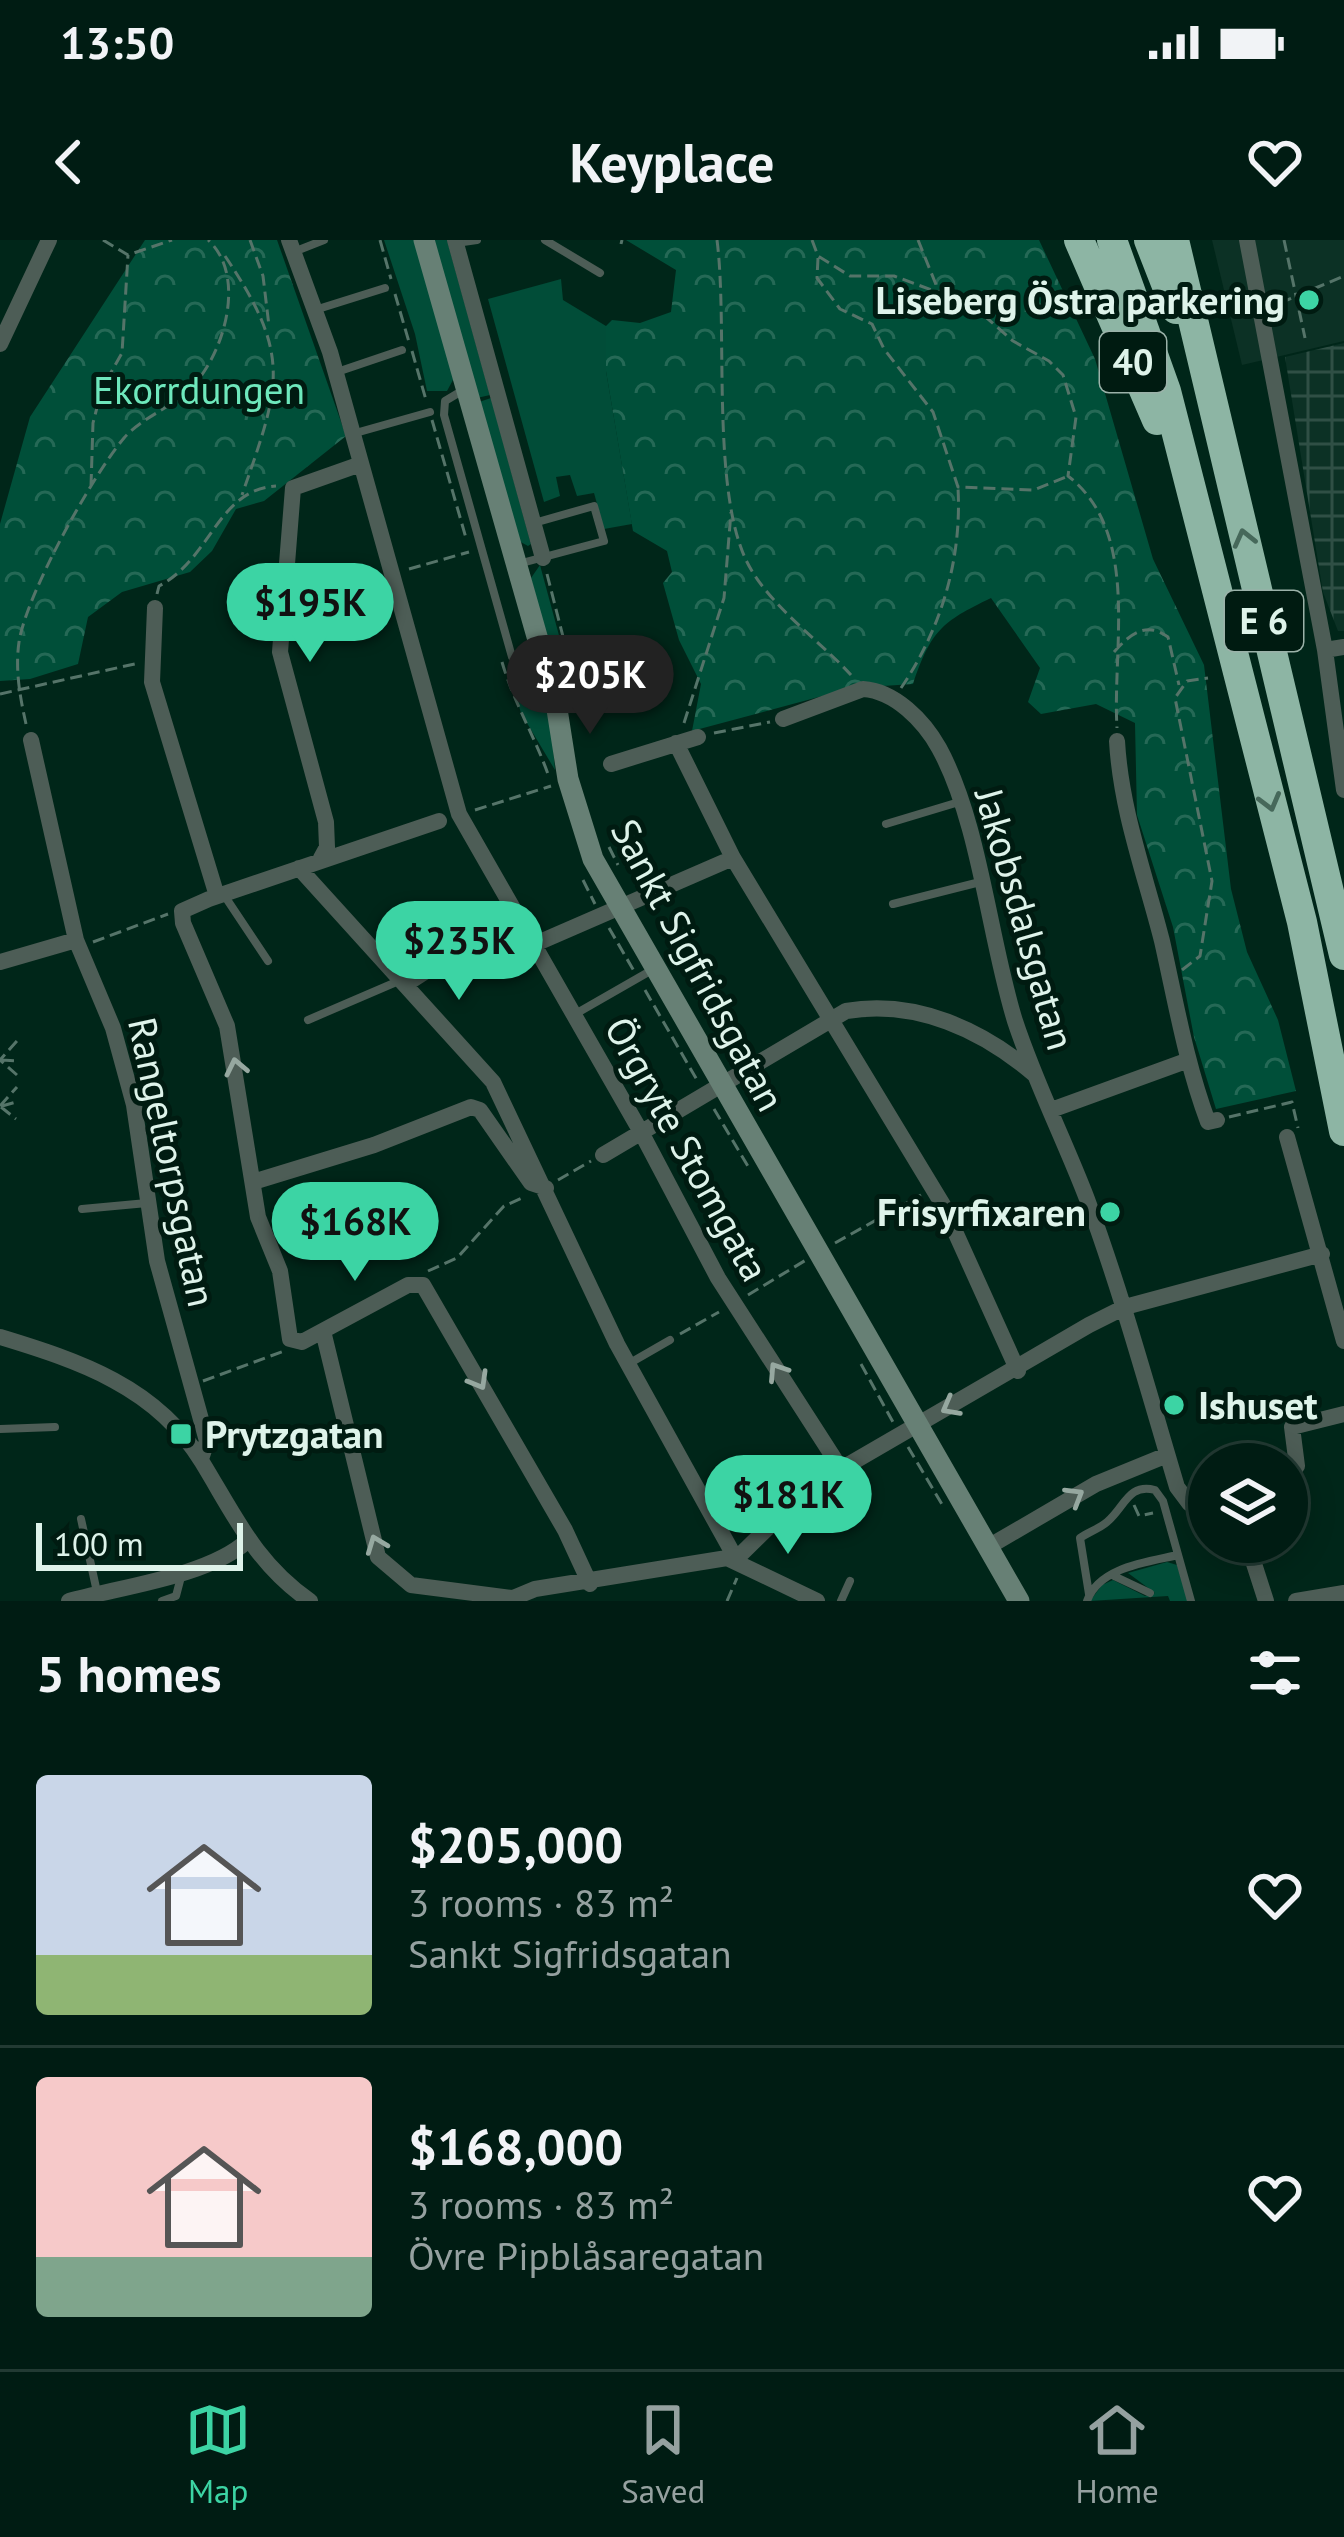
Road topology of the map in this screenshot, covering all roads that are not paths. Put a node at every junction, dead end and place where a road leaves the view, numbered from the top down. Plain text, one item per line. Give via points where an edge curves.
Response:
1 (50, 240) edge
2 (324, 240) edge
3 (424, 240) edge
4 (477, 240) edge
5 (545, 240) edge
6 (1079, 240) edge
7 (1112, 240) edge
8 (1149, 240) edge
9 (1174, 240) edge
10 (1247, 240) edge
11 (455, 242) edge
12 (292, 246) edge
13 (600, 273) dead end
14 (385, 288) dead end
15 (316, 310) junction
16 (0, 344) edge
17 (402, 350) dead end
18 (336, 372) junction
19 (466, 388) junction
20 (430, 412) dead end
21 (1218, 428) junction
22 (351, 435) junction
23 (358, 465) junction
24 (1186, 486) junction
25 (534, 523) junction
26 (543, 558) junction
27 (517, 565) junction
28 (155, 608) road end
29 (1335, 648) edge
30 (545, 666) junction
31 (783, 719) road end
32 (698, 737) road end
33 (31, 740) road end
34 (1118, 741) road end
35 (676, 743) junction
36 (611, 764) dead end
37 (1344, 790) edge
38 (960, 801) junction
39 (439, 821) dead end
40 (886, 824) dead end
41 (733, 858) junction
42 (321, 859) junction
43 (299, 868) junction
44 (980, 882) junction
45 (220, 895) junction
46 (627, 904) junction
47 (893, 904) dead end
48 (77, 944) junction
49 (533, 945) junction
50 (1344, 955) edge
51 (268, 961) dead end
52 (0, 962) edge
53 (652, 969) junction
54 (404, 982) junction
55 (575, 1014) junction
56 (834, 1019) junction
57 (308, 1020) dead end
58 (1186, 1061) junction
59 (1035, 1076) junction
60 (719, 1083) junction
61 (1054, 1109) junction
62 (1217, 1120) road end
63 (1344, 1131) edge
64 (641, 1132) junction
65 (1287, 1137) road end
66 (603, 1155) road end
67 (253, 1183) junction
68 (546, 1188) junction
69 (148, 1203) junction
70 (82, 1209) dead end
71 (1322, 1254) junction
72 (1125, 1307) junction
73 (323, 1331) junction
74 (0, 1337) edge
75 (670, 1340) road end
76 (1344, 1341) edge
77 (628, 1364) junction
78 (1018, 1370) junction
79 (1344, 1414) edge
80 (916, 1426) junction
81 (55, 1427) dead end
82 (0, 1429) edge
83 (1294, 1443) edge
84 (1168, 1455) junction
85 (200, 1459) junction
86 (842, 1469) junction
87 (1188, 1502) edge
88 (81, 1519) dead end
89 (247, 1541) junction
90 (988, 1546) junction
91 (1178, 1555) junction
92 (736, 1559) junction
93 (1253, 1563) edge
94 (181, 1570) junction
95 (1112, 1576) junction
96 (850, 1581) dead end
97 (590, 1584) junction
98 (1150, 1593) dead end
99 (1344, 1593) edge
100 (83, 1598) edge
101 (1088, 1598) edge
102 (509, 1600) edge
103 (162, 1601) edge
104 (310, 1601) edge
105 (817, 1601) edge
106 (841, 1601) edge
107 (1019, 1601) edge
108 (1191, 1601) edge
109 (1265, 1601) edge
110 (1296, 1601) edge

1 - 16 street
2 - 12 lane
3 - 19 street, Sankt Sigfridsgatan
4 - 11 lane
5 - 13 lane
6 - 24 highway, 40
7 - 24 highway, E 6 via 1166,391
8 - 21 highway, E 6
9 - 21 highway, 40
10 - 29 street
11 - 25 street
12 - 15 street, Örgryte Stomgata
14 - 15 lane
15 - 18 street, Örgryte Stomgata
17 - 18 lane
18 - 22 street, Örgryte Stomgata
19 - 27 street, Sankt Sigfridsgatan
19 - 30 lane via 449,396 444,415 512,657 521,668
20 - 22 lane
50 -> 21 highway, E 6
22 - 23 street, Örgryte Stomgata
23 - 42 street via 293,488 289,514 280,652 326,822
23 - 49 street, Örgryte Stomgata via 459,814
24 -> 63 highway, E 6 via 1302,922
25 - 26 street
25 - 26 lane via 594,506 604,541
26 - 27 lane
27 - 30 street, Sankt Sigfridsgatan
28 - 45 street via 150,660 164,724
29 - 37 street
30 - 46 street, Sankt Sigfridsgatan via 593,860
31 - 38 street, Jakobsdalsgatan via 863,689 894,697 937,744
32 - 35 street
33 - 48 street, Rangeltorpsgatan
34 - 58 street via 1128,822
35 - 36 street
35 - 41 street
38 - 40 lane
38 - 44 street, Jakobsdalsgatan
39 - 42 street
41 - 46 street
41 - 56 street
42 - 43 street
43 - 45 street
43 - 54 street
44 - 47 lane
44 - 59 street, Jakobsdalsgatan
45 - 51 lane
67 -> 45 street via 227,1026 176,912
46 - 49 street
46 - 53 street, Sankt Sigfridsgatan
48 - 52 street
48 - 69 street, Rangeltorpsgatan via 118,1047
49 - 54 street via 464,946
49 - 55 street, Örgryte Stomgata
53 - 55 lane
53 - 60 street, Sankt Sigfridsgatan
54 - 57 lane
54 - 68 street via 493,1082
55 - 64 street, Örgryte Stomgata
56 - 59 street via 862,1008 944,1019
56 - 60 street
56 - 78 street via 934,1189
58 - 61 street
58 - 62 street via 1208,1122
59 - 61 street, Jakobsdalsgatan
60 - 64 street
60 - 80 street, Sankt Sigfridsgatan
61 - 72 street, Jakobsdalsgatan
64 - 66 street
86 -> 64 street, Örgryte Stomgata via 734,1304
65 - 71 street
67 - 68 street via 471,1107 531,1183
67 - 73 street via 257,1217 280,1271 290,1346
68 - 77 street
69 - 70 lane
69 - 85 street, Rangeltorpsgatan via 207,1441
71 - 72 street
71 - 76 street
72 - 78 street
72 - 84 street, Jakobsdalsgatan
73 -> 97 street via 420,1278
102 -> 73 street via 410,1585 378,1557
74 - 85 street via 124,1384 158,1409
75 - 77 lane
77 - 92 street
78 -> 80 street
79 - 83 street via 1292,1427
80 - 86 street
80 - 90 street, Sankt Sigfridsgatan
81 - 82 lane
84 - 87 street, Jakobsdalsgatan
90 -> 84 street via 1096,1484
85 - 89 street
86 - 92 street
88 - 100 lane
89 - 94 street via 233,1554
89 - 104 street
90 - 107 street, Sankt Sigfridsgatan
91 - 95 lane
91 - 101 lane via 1166,1509 1149,1488 1137,1489 1078,1541
91 - 108 lane
92 - 97 street
92 - 105 street
93 - 109 street
94 - 100 street
94 - 103 lane via 181,1588
95 - 98 lane
95 - 101 lane
96 - 106 lane
97 - 102 street
99 - 110 street

